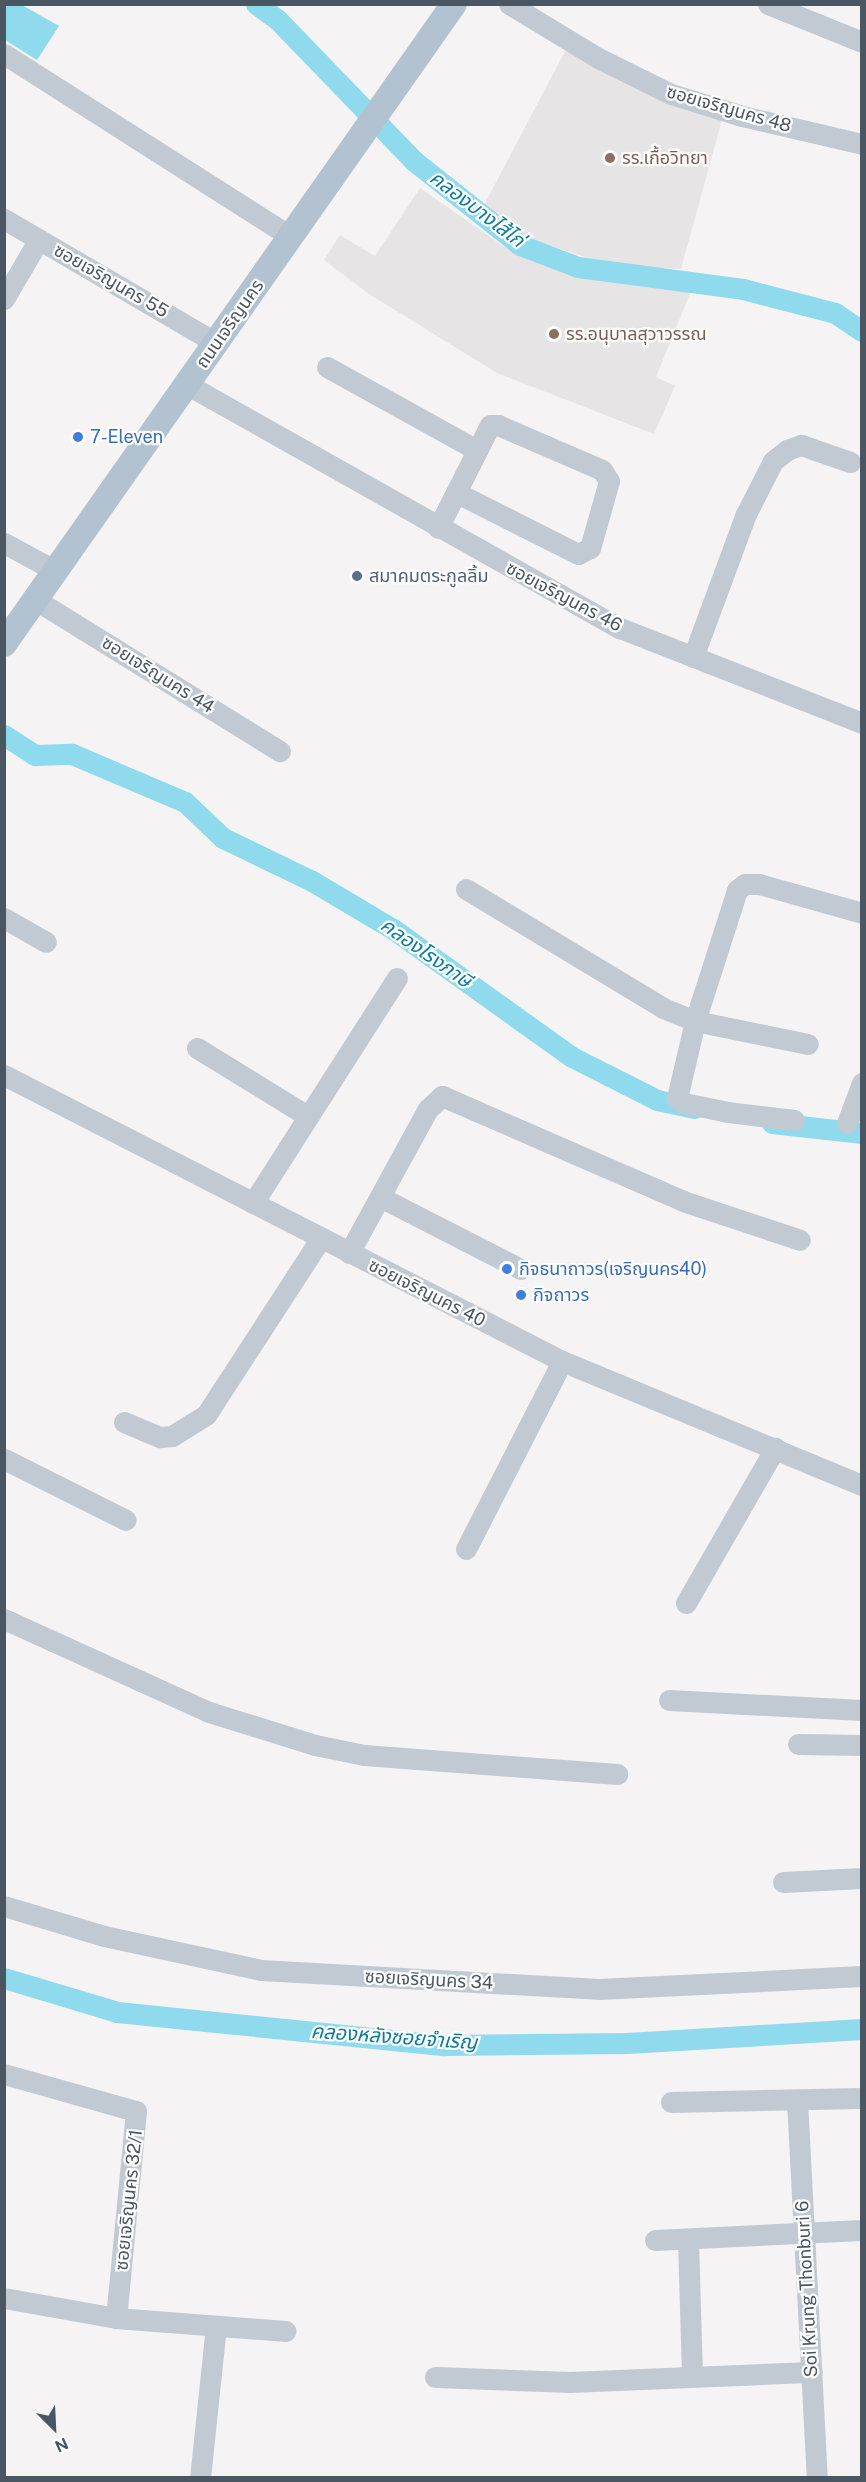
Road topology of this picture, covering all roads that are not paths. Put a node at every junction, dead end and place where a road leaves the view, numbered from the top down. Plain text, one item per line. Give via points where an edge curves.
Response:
1 (454, 4) edge
2 (509, 4) edge
3 (768, 4) edge
4 (861, 42) edge
5 (4, 54) edge
6 (861, 144) edge
7 (4, 219) edge
8 (291, 237) junction
9 (39, 239) junction
10 (4, 299) edge
11 (216, 343) junction
12 (327, 367) dead end
13 (188, 385) junction
14 (475, 449) junction
15 (850, 462) dead end
16 (457, 494) junction
17 (438, 528) junction
18 (4, 543) edge
19 (56, 571) junction
20 (36, 600) junction
21 (4, 644) edge
22 (693, 657) junction
23 (861, 723) edge
24 (280, 751) dead end
25 (466, 889) dead end
26 (861, 913) edge
27 (4, 918) edge
28 (46, 942) dead end
29 (397, 978) dead end
30 (695, 1021) junction
31 (808, 1044) dead end
32 (197, 1048) dead end
33 (4, 1075) edge
34 (861, 1083) edge
35 (306, 1115) junction
36 (794, 1120) dead end
37 (847, 1123) dead end
38 (380, 1197) junction
39 (253, 1203) junction
40 (321, 1238) junction
41 (800, 1239) dead end
42 (349, 1253) junction
43 (521, 1269) dead end
44 (562, 1361) junction
45 (124, 1422) dead end
46 (775, 1448) junction
47 (4, 1459) edge
48 (861, 1485) edge
49 (126, 1520) dead end
50 (466, 1549) dead end
51 (686, 1603) dead end
52 (4, 1619) edge
53 (669, 1700) dead end
54 (861, 1710) edge
55 (798, 1744) dead end
56 (861, 1745) edge
57 (617, 1774) dead end
58 (861, 1878) edge
59 (783, 1882) dead end
60 (4, 1906) edge
61 (861, 1976) edge
62 (4, 2074) edge
63 (861, 2098) edge
64 (797, 2100) junction
65 (671, 2102) dead end
66 (861, 2230) edge
67 (803, 2233) junction
68 (655, 2240) dead end
69 (688, 2240) junction
70 (4, 2298) edge
71 (116, 2318) junction
72 (216, 2326) junction
73 (285, 2331) dead end
74 (812, 2372) junction
75 (692, 2375) junction
76 (435, 2377) dead end
77 (200, 2478) edge
78 (817, 2478) edge

1 - 8 main road, ถนนเจริญนคร
2 - 6 street, ซอยเจริญนคร 48 via 598,58 671,94 742,116
3 - 4 street
5 - 8 street
7 - 9 street, ซอยเจริญนคร 55
8 - 11 main road, ถนนเจริญนคร
9 - 10 street
9 - 11 street, ซอยเจริญนคร 55
11 - 13 main road, ถนนเจริญนคร
12 - 14 street
13 - 17 street, ซอยเจริญนคร 46
13 - 19 main road, ถนนเจริญนคร
14 - 16 street
14 - 16 street via 486,427 498,425 602,470 609,490 590,548 578,554 569,551
15 - 22 street via 801,446 787,450 773,461 746,514
16 - 17 street
17 - 22 street, ซอยเจริญนคร 46 via 602,619
18 - 19 street
19 - 20 main road, ถนนเจริญนคร
20 - 21 main road, ถนนเจริญนคร
20 - 24 street, ซอยเจริญนคร 44
22 - 23 street, ซอยเจริญนคร 46
25 - 30 street via 591,967
26 - 30 street via 745,884 737,890
27 - 28 street
29 - 35 street
30 - 31 street
30 - 36 street via 675,1091 680,1101
32 - 35 street
33 - 39 street, ซอยเจริญนคร 40
34 - 37 street
35 - 39 street
38 - 41 street via 433,1100 442,1096 683,1201
38 - 42 street
38 - 43 street
39 - 40 street, ซอยเจริญนคร 40
40 - 42 street, ซอยเจริญนคร 40
40 - 45 street via 206,1415 172,1437 160,1437
42 - 44 street, ซอยเจริญนคร 40
44 - 46 street, ซอยเจริญนคร 40
44 - 50 street
46 - 48 street, ซอยเจริญนคร 40
46 - 51 street
47 - 49 street
52 - 57 street via 208,1712 315,1745 364,1755
53 - 54 street
55 - 56 street
58 - 59 street
60 - 61 street, ซอยเจริญนคร 34 via 104,1936 261,1970 598,1989
62 - 71 street, ซอยเจริญนคร 32/1 via 136,2111
63 - 64 street
64 - 65 street
64 - 67 street, Soi Krung Thonburi 6
66 - 67 street
67 - 69 street
67 - 74 street, Soi Krung Thonburi 6
68 - 69 street
69 - 75 street
70 - 71 street
71 - 72 street
72 - 73 street
72 - 77 street
74 - 75 street
74 - 78 street, Soi Krung Thonburi 6
75 - 76 street via 570,2382

